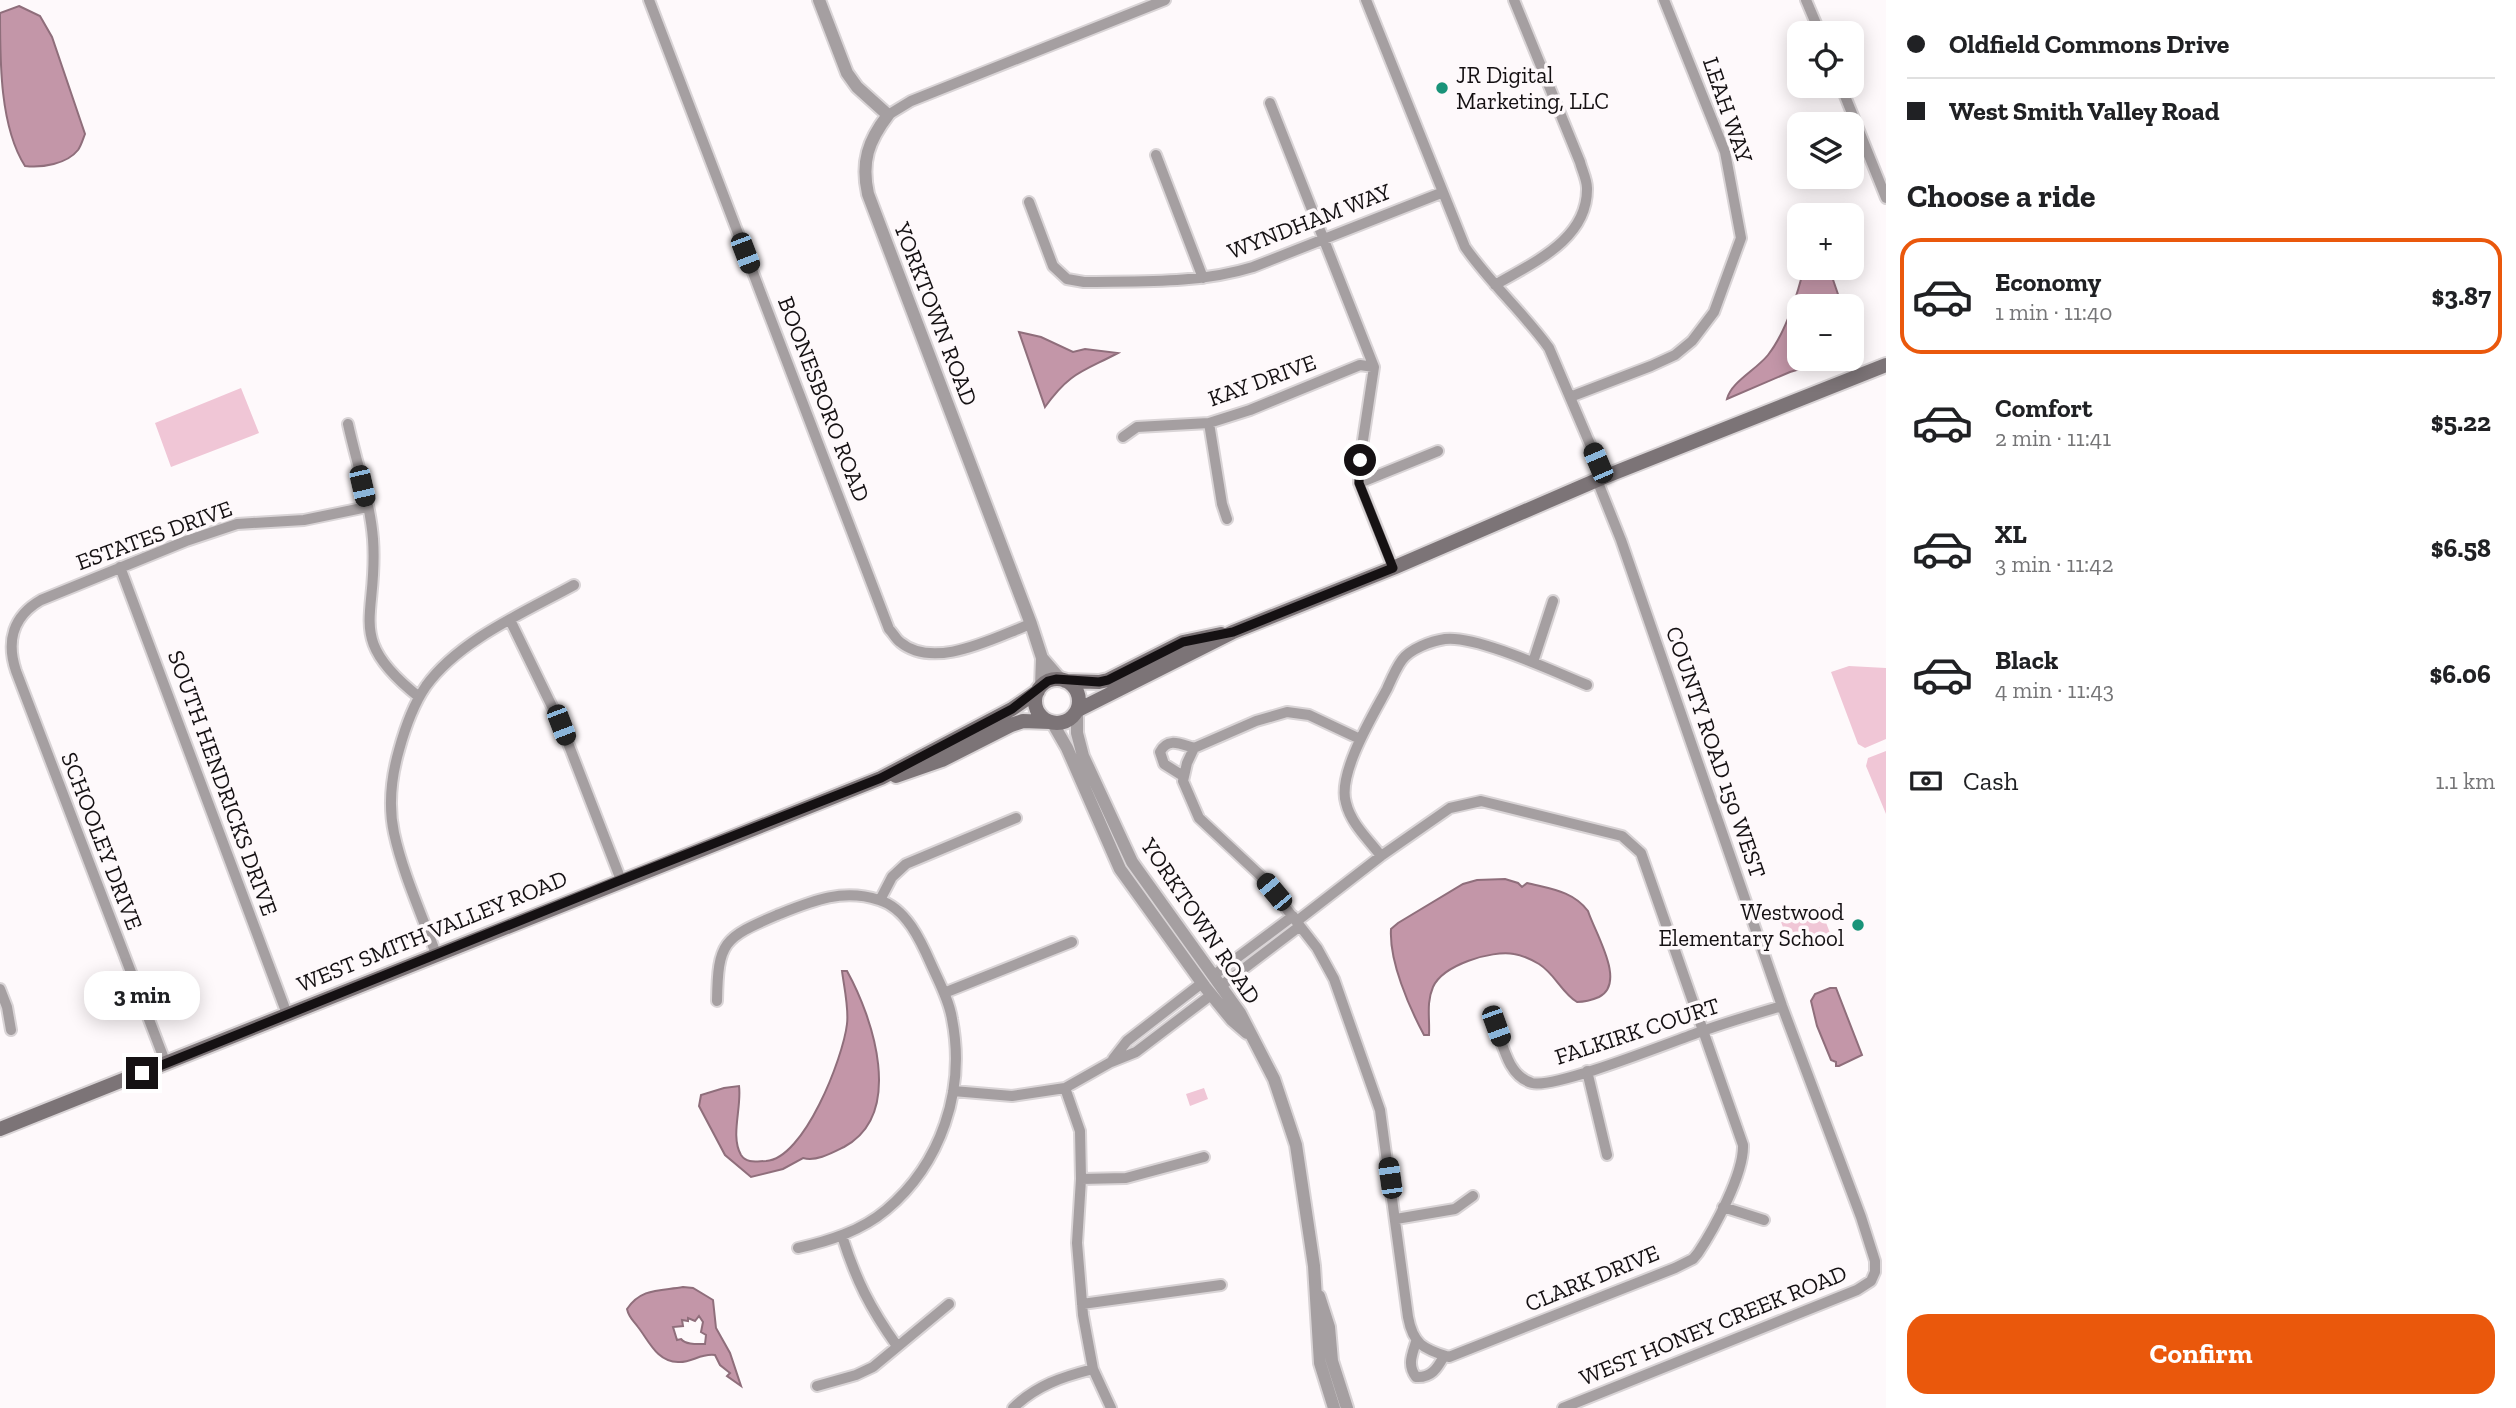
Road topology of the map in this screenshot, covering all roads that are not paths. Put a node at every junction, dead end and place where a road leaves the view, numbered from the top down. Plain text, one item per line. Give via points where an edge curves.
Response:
1 (649, 0) edge
2 (819, 0) edge
3 (1166, 0) edge
4 (1366, 0) edge
5 (1514, 0) edge
6 (1664, 0) edge
7 (1806, 0) edge
8 (1815, 21) edge
9 (1846, 98) edge
10 (1270, 103) dead end
11 (888, 115) junction
12 (1156, 155) dead end
13 (1441, 193) junction
14 (1886, 198) edge
15 (1029, 202) dead end
16 (1325, 237) junction
17 (1203, 278) junction
18 (1495, 285) junction
19 (1886, 365) edge
20 (1374, 367) junction
21 (1570, 397) junction
22 (1209, 423) junction
23 (348, 424) dead end
24 (1123, 437) dead end
25 (1438, 451) dead end
26 (1600, 478) junction
27 (1359, 483) junction
28 (367, 507) junction
29 (1227, 519) dead end
30 (120, 567) junction
31 (1393, 568) junction
32 (574, 585) dead end
33 (1553, 601) dead end
34 (510, 620) junction
35 (1031, 624) junction
36 (13, 631) joint
37 (1233, 632) junction
38 (1042, 658) junction
39 (1533, 662) junction
40 (1063, 680) junction
41 (1587, 685) dead end
42 (1039, 689) junction
43 (419, 697) junction
44 (1077, 711) junction
45 (1051, 722) junction
46 (1360, 739) junction
47 (1194, 748) junction
48 (881, 778) junction
49 (1183, 778) junction
50 (1016, 818) dead end
51 (1381, 856) junction
52 (621, 880) junction
53 (880, 900) junction
54 (1297, 921) junction
55 (1072, 942) dead end
56 (436, 954) junction
57 (1202, 983) junction
58 (1215, 985) junction
59 (0, 989) edge
60 (944, 993) junction
61 (718, 1001) dead end
62 (1782, 1006) junction
63 (287, 1014) junction
64 (1496, 1026) dead end
65 (11, 1030) dead end
66 (1704, 1030) junction
67 (1111, 1062) junction
68 (166, 1064) junction
69 (1587, 1072) junction
70 (1065, 1088) junction
71 (953, 1091) junction
72 (0, 1129) edge
73 (1607, 1155) dead end
74 (1204, 1157) dead end
75 (1081, 1179) junction
76 (1474, 1196) dead end
77 (1723, 1207) junction
78 (1396, 1219) junction
79 (1764, 1220) dead end
80 (842, 1236) junction
81 (798, 1248) dead end
82 (1874, 1276) joint
83 (1221, 1285) dead end
84 (1317, 1289) junction
85 (949, 1304) dead end
86 (1082, 1304) junction
87 (1416, 1342) junction
88 (897, 1346) junction
89 (1446, 1357) junction
90 (1093, 1369) junction
91 (817, 1386) dead end
92 (1013, 1408) edge
93 (1111, 1408) edge
94 (1334, 1408) edge
95 (1347, 1408) edge
96 (1563, 1408) edge

1 - 35 street, BOONESBORO ROAD via 890,629 914,650 942,654
2 - 11 street via 847,73
3 - 11 street via 911,100
4 - 13 street, COUNTY ROAD 150 WEST
5 - 18 street via 1587,187 1578,224 1564,242
6 - 21 street, LEAH WAY via 1725,152 1741,239 1714,312 1692,341 1663,361
7 - 8 street
9 - 14 street
10 - 16 street
11 - 35 street, YORKTOWN ROAD via 872,137 865,158 868,194
12 - 17 street
13 - 16 street, WYNDHAM WAY
13 - 18 street, COUNTY ROAD 150 WEST via 1465,247
15 - 17 street, WYNDHAM WAY via 1054,266 1067,279
16 - 17 street, WYNDHAM WAY via 1252,267
16 - 20 street
18 - 21 street, COUNTY ROAD 150 WEST via 1549,348
19 - 26 main road
20 - 22 street, KAY DRIVE via 1360,365
20 - 27 street
21 - 26 street, COUNTY ROAD 150 WEST
22 - 24 street, KAY DRIVE via 1137,428
22 - 29 street
23 - 28 street
25 - 27 street
26 - 31 main road
26 - 62 street, COUNTY ROAD 150 WEST
27 - 31 street
28 - 30 street, ESTATES DRIVE via 304,520 237,524
28 - 43 street via 373,540 372,640 387,668
30 - 36 street, ESTATES DRIVE via 32,606
30 - 63 street, SOUTH HENDRICKS DRIVE
31 - 37 main road
32 - 34 street
33 - 39 street
34 - 43 street via 447,662
34 - 52 street via 561,725
35 - 38 street, YORKTOWN ROAD
36 - 68 street, SCHOOLEY DRIVE via 16,671
37 - 40 main road via 1183,642 1108,680
37 - 44 main road
38 - 40 street, YORKTOWN ROAD
38 - 42 street, YORKTOWN ROAD
39 - 41 street
39 - 46 street via 1460,639 1422,646 1403,658
40 - 42 main road via 1048,681
40 - 44 main road via 1078,693
42 - 45 main road via 1036,708
42 - 48 main road, WEST SMITH VALLEY ROAD via 1012,709
43 - 56 street via 393,772 391,815 397,847
44 - 45 main road via 1066,721
44 - 58 street, YORKTOWN ROAD via 1083,756 1132,862
45 - 48 main road, WEST SMITH VALLEY ROAD via 1023,721 942,760
45 - 57 street, YORKTOWN ROAD via 1120,869
46 - 47 street via 1309,715 1287,712
46 - 51 street via 1345,782 1345,802 1354,822
47 - 49 street
47 - 49 street via 1171,742 1160,752 1164,764
48 - 52 main road, WEST SMITH VALLEY ROAD
49 - 54 street via 1199,818 1261,876
50 - 53 street via 906,864 892,877
51 - 54 street
51 - 66 street, CLARK DRIVE via 1450,808 1481,801 1622,835 1641,852
52 - 56 main road, WEST SMITH VALLEY ROAD
53 - 60 street via 905,918 923,945
53 - 61 street via 857,894 830,896 740,933 719,958
54 - 58 street
54 - 78 street via 1334,979 1380,1110
55 - 60 street
56 - 63 main road, WEST SMITH VALLEY ROAD
57 - 58 street, YORKTOWN ROAD
57 - 67 street via 1128,1041
58 - 67 street via 1136,1052
58 - 84 street, YORKTOWN ROAD via 1240,1013 1274,1079 1296,1144
59 - 65 street
60 - 71 street via 956,1050
62 - 66 street, FALKIRK COURT
62 - 82 street, COUNTY ROAD 150 WEST via 1861,1217 1875,1261
63 - 68 main road, WEST SMITH VALLEY ROAD
64 - 69 street, FALKIRK COURT via 1510,1063 1528,1081 1545,1083
66 - 69 street, FALKIRK COURT
66 - 77 street, CLARK DRIVE via 1743,1145 1741,1166
67 - 70 street
68 - 72 main road, WEST SMITH VALLEY ROAD
69 - 73 street
70 - 71 street via 1012,1096
70 - 75 street via 1080,1131
71 - 80 street via 936,1150 919,1176 886,1210
74 - 75 street via 1126,1178
75 - 86 street via 1077,1243
76 - 78 street via 1455,1209
77 - 79 street
77 - 89 street, CLARK DRIVE via 1688,1262
78 - 87 street via 1410,1330
80 - 81 street
80 - 88 street via 872,1310
82 - 96 street, WEST HONEY CREEK ROAD via 1857,1290
83 - 86 street
84 - 94 street, YORKTOWN ROAD via 1320,1363
84 - 95 street, YORKTOWN ROAD
85 - 88 street
86 - 90 street
87 - 89 street
87 - 89 street, CLARK DRIVE via 1410,1361 1416,1377 1432,1373
88 - 91 street via 864,1371
90 - 92 street via 1053,1380
90 - 93 street

